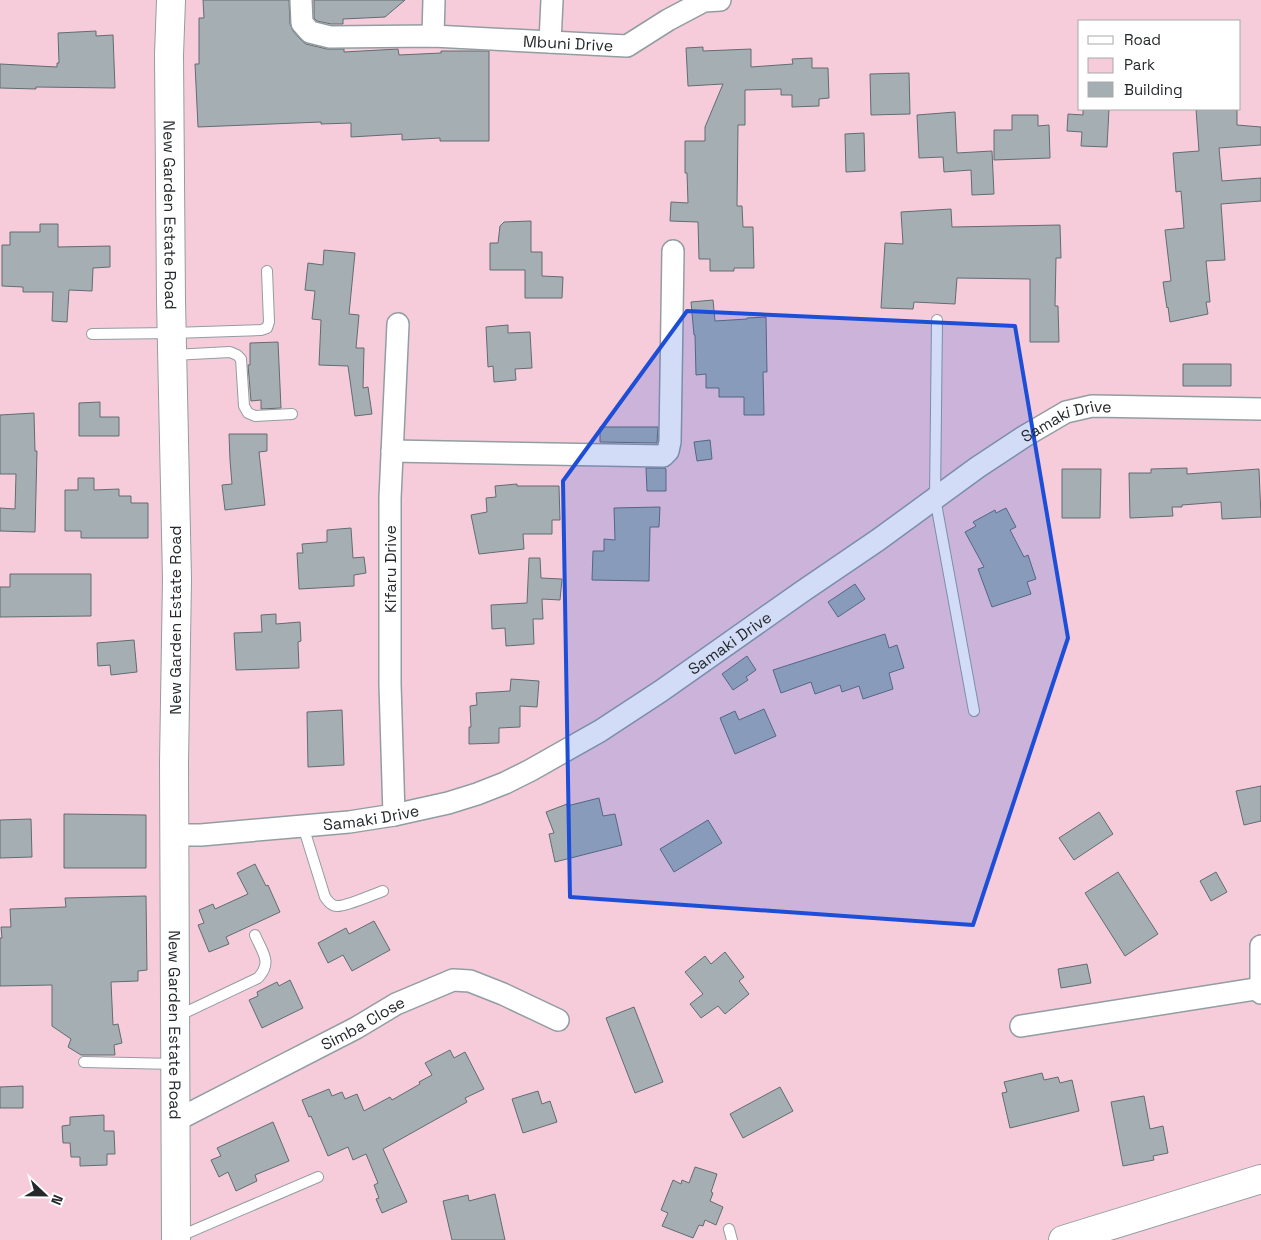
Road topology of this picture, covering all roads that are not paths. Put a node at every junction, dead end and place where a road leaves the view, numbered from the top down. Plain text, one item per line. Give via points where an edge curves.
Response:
1 (171, 0) edge
2 (300, 0) edge
3 (434, 0) edge
4 (552, 0) edge
5 (720, 0) edge
6 (433, 36) junction
7 (550, 42) junction
8 (673, 251) dead end
9 (267, 271) dead end
10 (937, 320) dead end
11 (398, 324) dead end
12 (92, 334) dead end
13 (172, 344) junction
14 (1261, 409) edge
15 (292, 414) dead end
16 (392, 452) junction
17 (935, 498) junction
18 (974, 711) dead end
19 (394, 815) junction
20 (303, 826) junction
21 (174, 835) junction
22 (383, 891) dead end
23 (255, 935) dead end
24 (1261, 946) edge
25 (1261, 988) edge
26 (1261, 993) edge
27 (176, 1017) junction
28 (558, 1020) dead end
29 (1020, 1026) dead end
30 (84, 1062) dead end
31 (176, 1064) junction
32 (176, 1121) junction
33 (318, 1177) dead end
34 (1261, 1179) edge
35 (176, 1239) edge
36 (1063, 1240) edge

1 - 13 street, New Garden Estate Road
2 - 6 street, Mbuni Drive via 302,24 310,32 330,37
3 - 6 street
4 - 7 street
5 - 7 street, Mbuni Drive via 704,1 626,46
6 - 7 street, Mbuni Drive
8 - 16 street via 670,442 663,456
9 - 13 lane via 267,328
10 - 17 lane
11 - 16 street, Kifaru Drive
12 - 13 lane
13 - 15 lane via 237,355 244,406 248,413 255,416
13 - 21 street, New Garden Estate Road via 177,579
14 - 17 street, Samaki Drive via 1092,406 1076,409 1025,436
16 - 19 street, Kifaru Drive via 390,674
17 - 18 lane
17 - 19 street, Samaki Drive via 600,731 506,783 448,803
19 - 20 street, Samaki Drive
20 - 21 street, Samaki Drive
20 - 22 lane via 329,903 344,905
21 - 27 street, New Garden Estate Road
23 - 27 lane via 266,959 264,972 258,978
24 - 25 street
25 - 26 street
25 - 29 street
27 - 31 street, New Garden Estate Road
28 - 32 street, Simba Close via 470,981 454,980 396,1004
30 - 31 lane
31 - 32 street, New Garden Estate Road
32 - 35 street, New Garden Estate Road
33 - 35 lane
34 - 36 street

